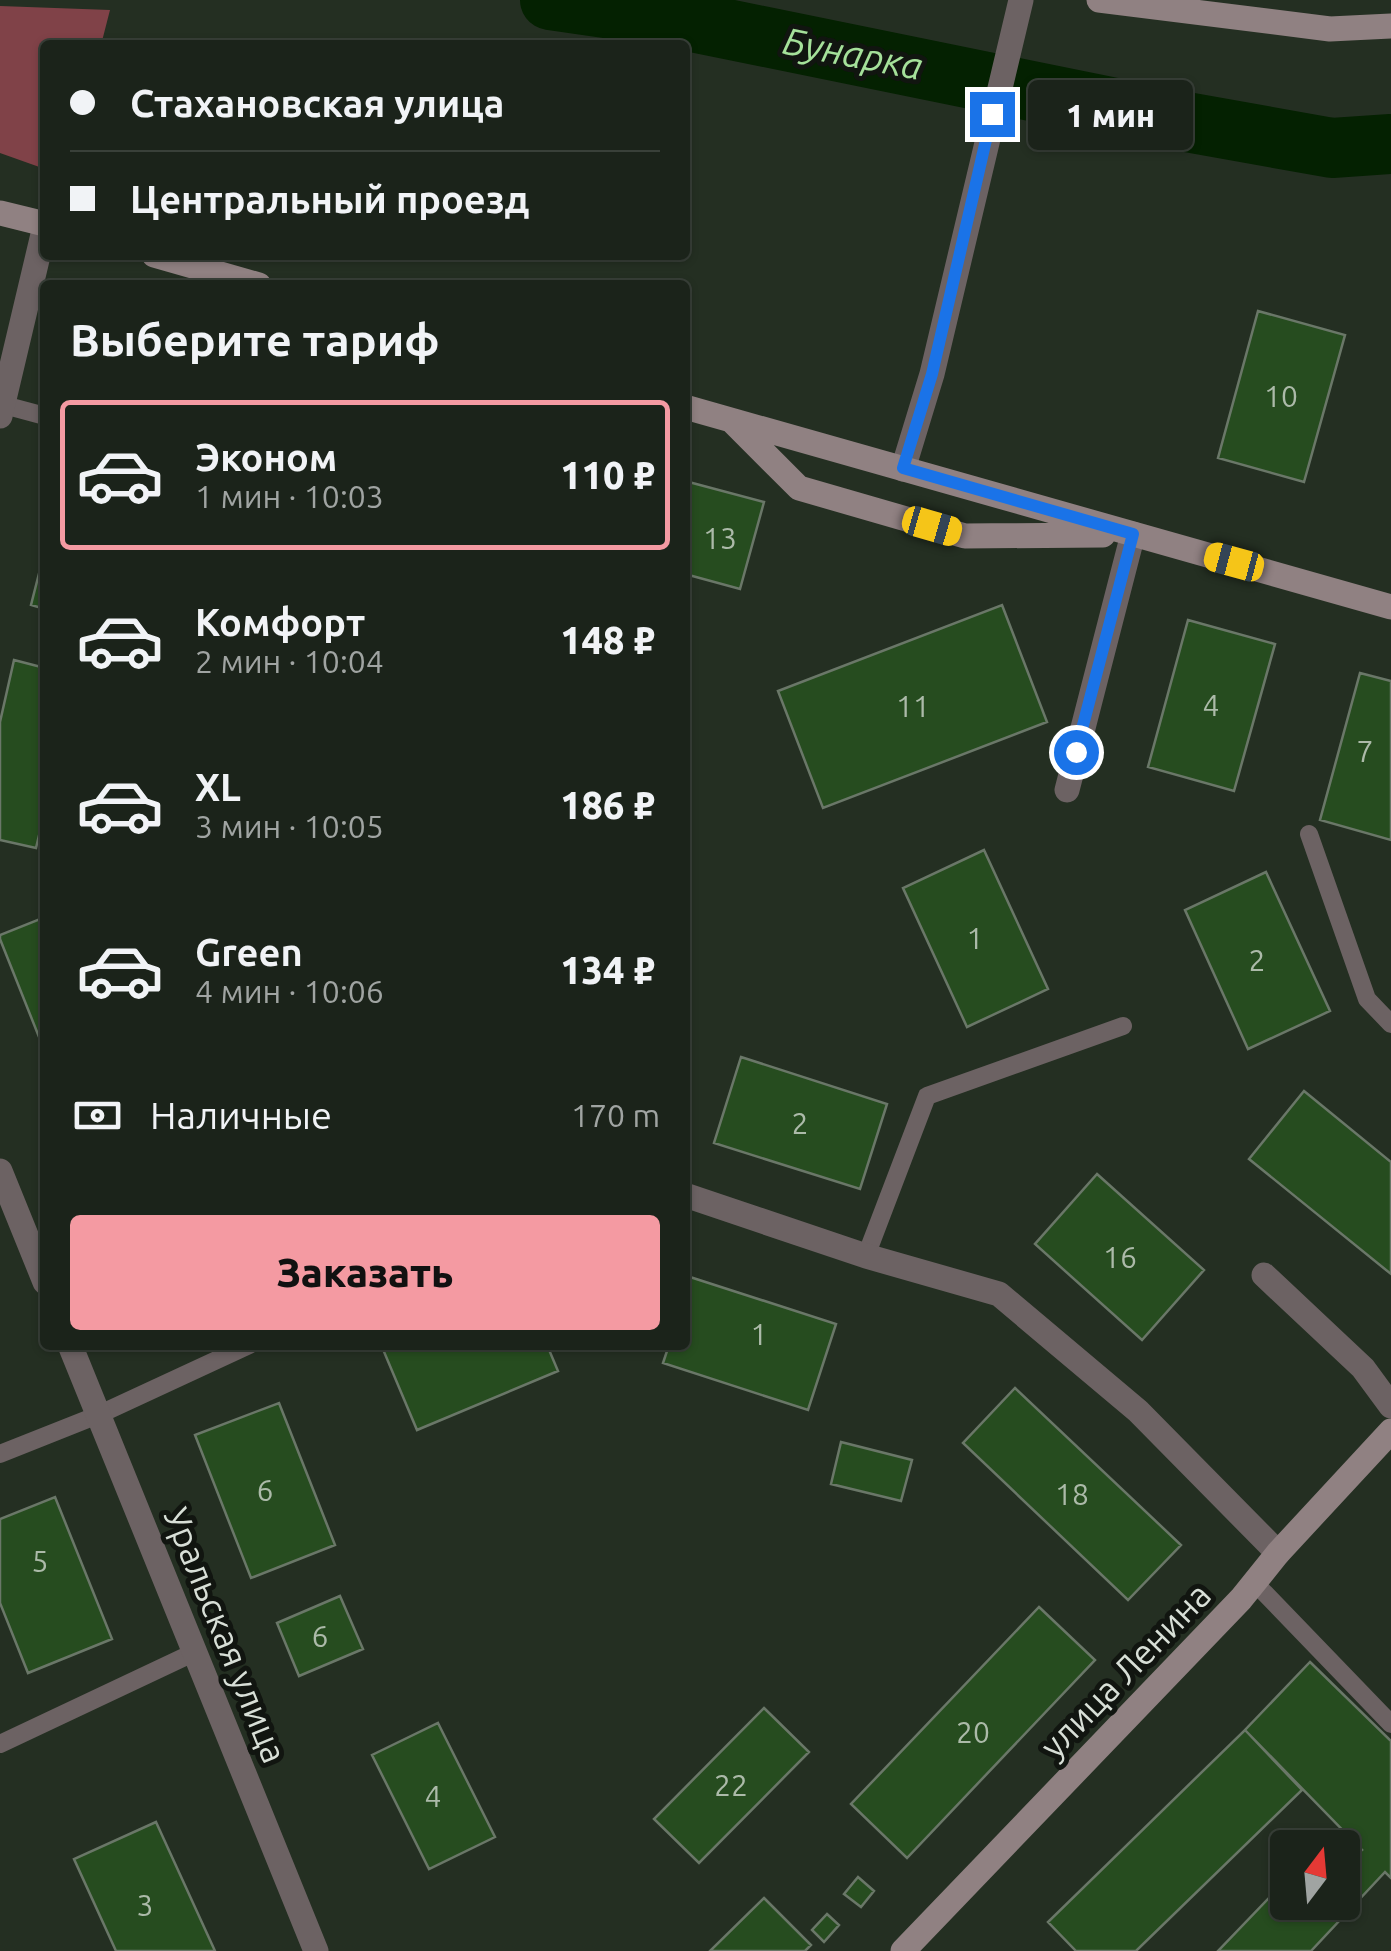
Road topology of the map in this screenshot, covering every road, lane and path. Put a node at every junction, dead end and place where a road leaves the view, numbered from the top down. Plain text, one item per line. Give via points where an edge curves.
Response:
1 (1021, 0) edge
2 (1099, 0) edge
3 (1391, 26) edge
4 (0, 213) edge
5 (40, 224) edge
6 (40, 246) edge
7 (172, 260) edge
8 (242, 280) edge
9 (1, 408) edge
10 (690, 408) edge
11 (40, 415) edge
12 (730, 420) junction
13 (903, 468) junction
14 (1133, 534) junction
15 (1391, 607) edge
16 (1067, 790) dead end
17 (1309, 834) dead end
18 (1391, 1024) edge
19 (1123, 1026) dead end
20 (1, 1175) edge
21 (690, 1198) edge
22 (866, 1256) junction
23 (40, 1270) edge
24 (1264, 1274) dead end
25 (72, 1350) edge
26 (238, 1350) edge
27 (1391, 1406) edge
28 (98, 1414) junction
29 (1391, 1431) edge
30 (0, 1454) edge
31 (1278, 1553) junction
32 (1254, 1583) junction
33 (195, 1652) junction
34 (1391, 1724) edge
35 (0, 1744) edge
36 (316, 1951) edge
37 (903, 1951) edge

1 - 13 street via 932,374
2 - 3 main road via 1330,29
4 - 5 main road
6 - 9 street
7 - 8 main road
9 - 11 lane
10 - 12 main road
12 - 13 main road
12 - 14 main road via 799,488 965,536
13 - 14 main road
14 - 15 main road
14 - 16 street
17 - 18 lane via 1367,999
19 - 22 lane via 927,1096
20 - 23 street
21 - 22 street
22 - 31 street via 999,1294 1138,1412
24 - 27 street via 1363,1368
25 - 28 street, Уральская улица
26 - 28 lane
28 - 30 lane
28 - 33 street, Уральская улица
29 - 31 main road, улица Ленина
31 - 32 main road, улица Ленина
32 - 34 lane
32 - 37 main road, улица Ленина
33 - 35 lane
33 - 36 street, Уральская улица

